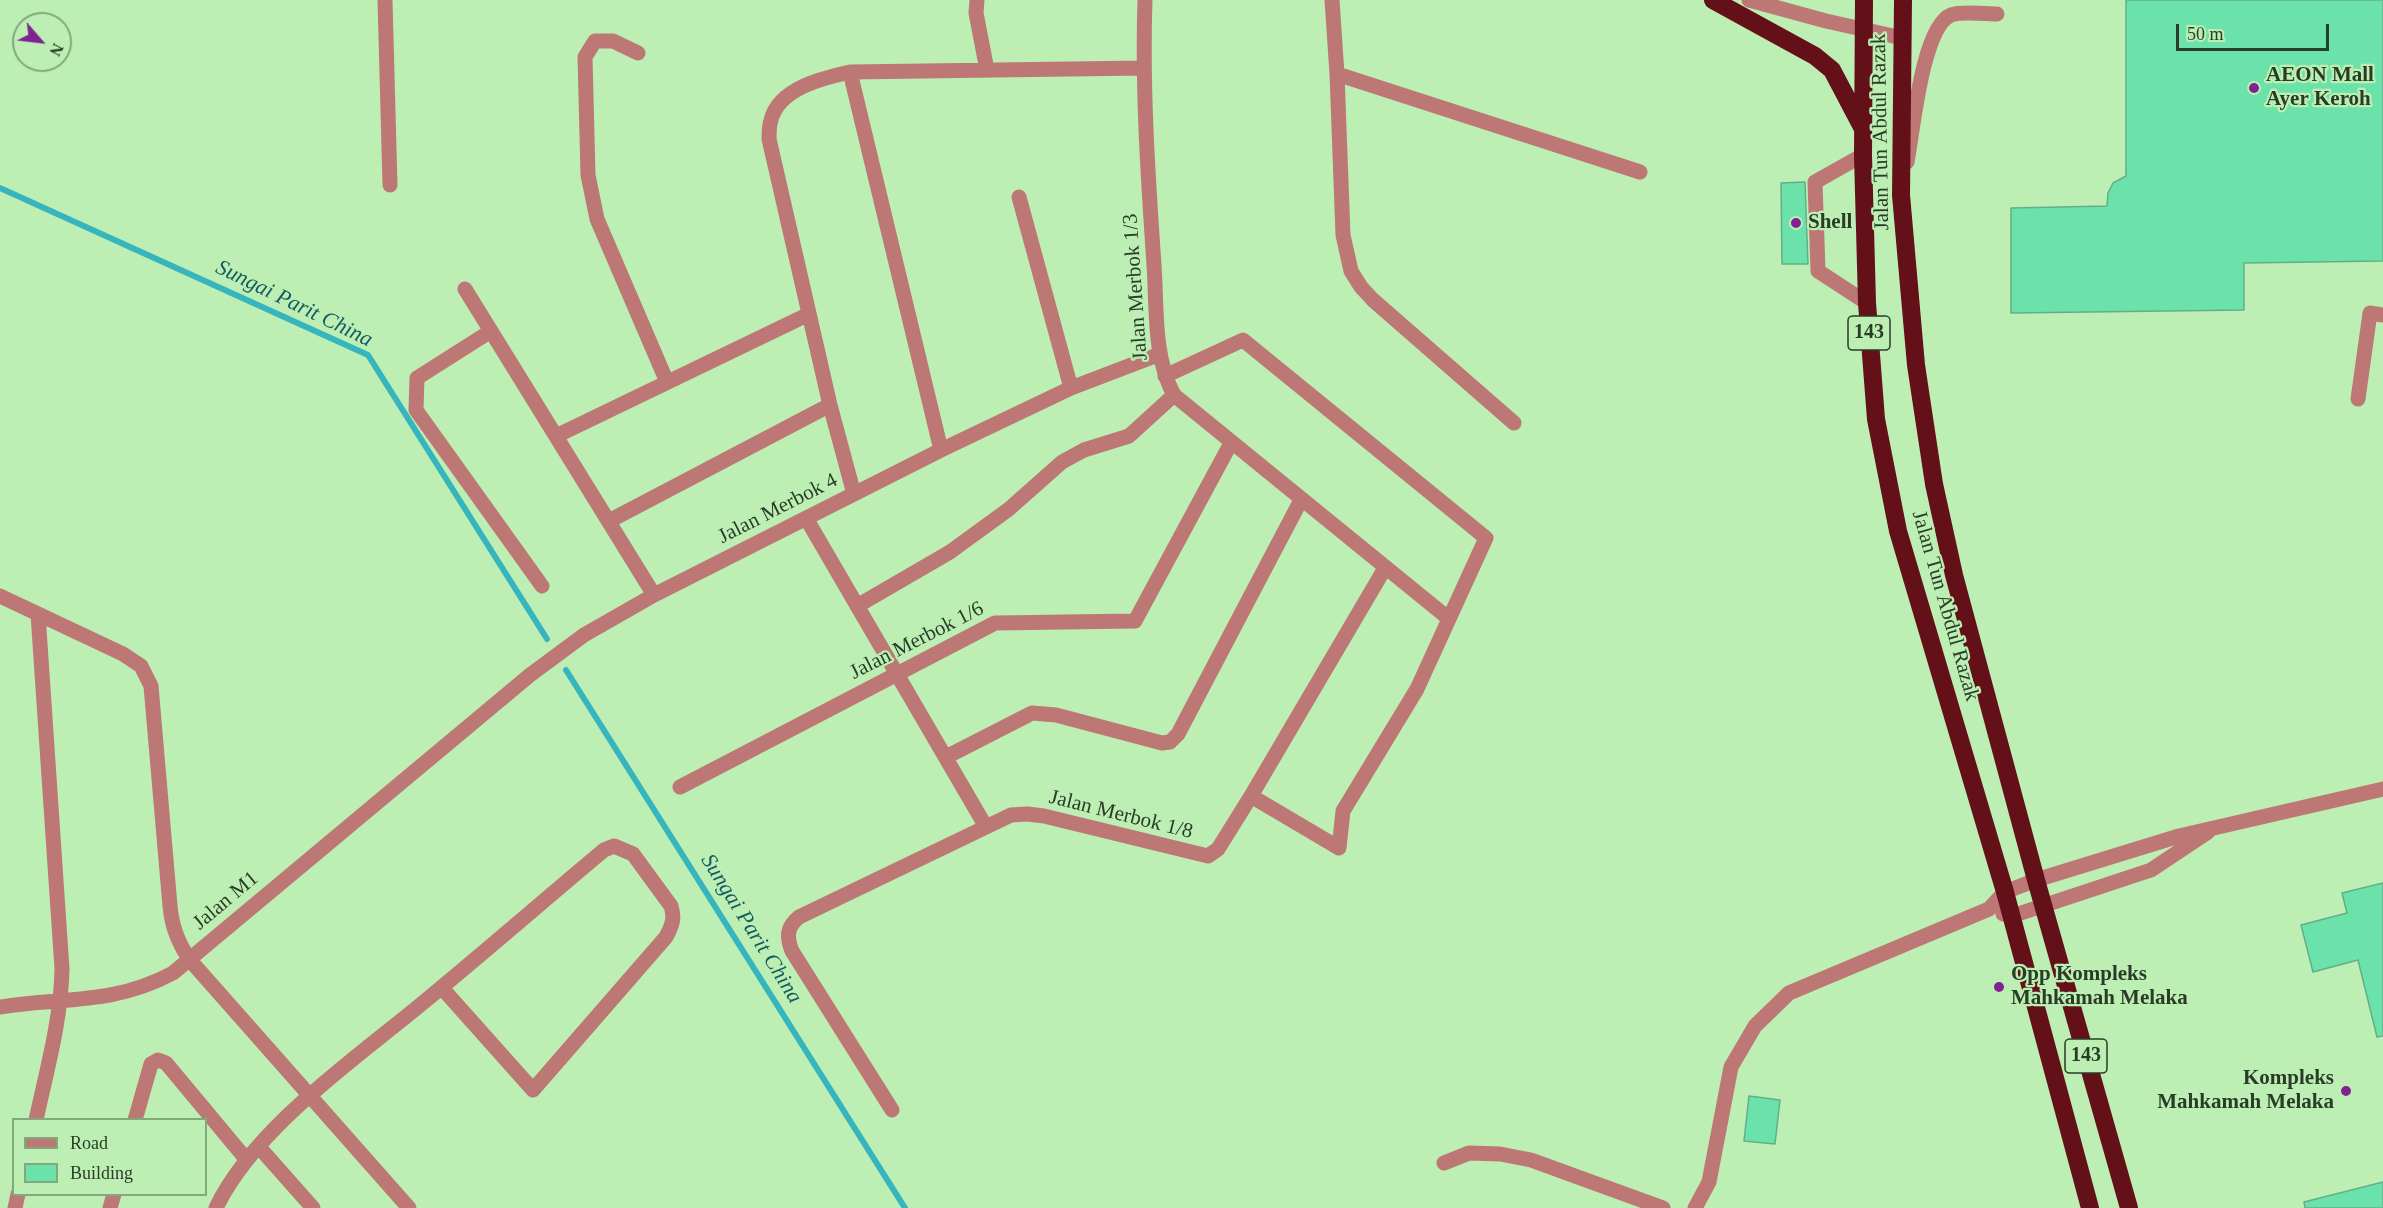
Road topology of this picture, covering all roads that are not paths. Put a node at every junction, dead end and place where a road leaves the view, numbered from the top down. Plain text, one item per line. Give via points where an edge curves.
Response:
1 (385, 0) edge
2 (977, 0) edge
3 (1145, 0) edge
4 (1332, 0) edge
5 (1713, 0) edge
6 (1749, 0) edge
7 (1864, 0) edge
8 (1903, 0) edge
9 (1997, 14) dead end
10 (1864, 30) junction
11 (1902, 38) junction
12 (638, 53) dead end
13 (1143, 68) junction
14 (987, 70) junction
15 (850, 72) junction
16 (1337, 75) junction
17 (1864, 132) junction
18 (1863, 155) junction
19 (1640, 172) dead end
20 (390, 185) dead end
21 (1902, 195) junction
22 (1019, 197) dead end
23 (465, 289) dead end
24 (1867, 303) junction
25 (809, 314) junction
26 (2376, 314) edge
27 (491, 331) junction
28 (1160, 354) junction
29 (1165, 376) junction
30 (667, 382) junction
31 (1071, 388) junction
32 (1174, 394) junction
33 (2358, 399) dead end
34 (830, 405) junction
35 (1515, 423) dead end
36 (556, 436) junction
37 (1231, 443) junction
38 (941, 450) junction
39 (854, 494) junction
40 (1301, 500) junction
41 (806, 518) junction
42 (609, 521) junction
43 (1385, 568) junction
44 (542, 586) dead end
45 (654, 595) junction
46 (0, 596) edge
47 (857, 606) junction
48 (39, 614) junction
49 (1448, 618) junction
50 (897, 674) junction
51 (443, 747) joint
52 (946, 757) junction
53 (680, 787) dead end
54 (2383, 789) edge
55 (1251, 796) junction
56 (986, 827) junction
57 (2216, 827) junction
58 (2036, 880) junction
59 (2005, 892) junction
60 (2043, 905) junction
61 (1989, 909) junction
62 (2012, 916) junction
63 (189, 959) junction
64 (441, 988) junction
65 (61, 1002) junction
66 (0, 1007) edge
67 (309, 1096) junction
68 (892, 1110) dead end
69 (36, 1118) edge
70 (135, 1118) edge
71 (259, 1147) junction
72 (246, 1159) junction
73 (1444, 1163) dead end
74 (216, 1208) edge
75 (313, 1208) edge
76 (409, 1208) edge
77 (1663, 1208) edge
78 (1695, 1208) edge
79 (2090, 1208) edge
80 (2129, 1208) edge

1 - 20 street
2 - 14 street
3 - 13 street, Jalan Merbok 1/3
4 - 16 street
5 - 17 highway via 1815,56 1832,70
6 - 10 street
7 - 10 highway, Jalan Tun Abdul Razak / 143
8 - 11 highway, Jalan Tun Abdul Razak / 143
9 - 21 street via 1952,14 1940,23 1932,37
10 - 11 street
10 - 17 highway, Jalan Tun Abdul Razak / 143
11 - 21 highway, Jalan Tun Abdul Razak / 143
12 - 30 street via 613,41 595,41 585,57 588,175 597,219
13 - 14 street
13 - 28 street, Jalan Merbok 1/3
14 - 15 street
15 - 25 street via 801,87 783,101 771,118 769,139
15 - 38 street
16 - 19 street
16 - 35 street via 1343,235 1351,271 1373,300
17 - 18 highway, Jalan Tun Abdul Razak / 143
18 - 24 highway, Jalan Tun Abdul Razak / 143
18 - 24 street via 1815,182 1816,226 1818,271
21 - 58 highway, Jalan Tun Abdul Razak / 143 via 1916,365 1934,484 1954,574
22 - 31 street
23 - 27 street
24 - 59 highway, Jalan Tun Abdul Razak / 143 via 1876,419 1898,531
25 - 30 street
25 - 34 street
26 - 33 street
27 - 36 street
27 - 44 street via 417,378 417,410
28 - 29 street, Jalan Merbok 1/3
28 - 31 street, Jalan Merbok 4
29 - 32 street, Jalan Merbok 1/3
29 - 49 street via 1243,340 1486,538
30 - 36 street
31 - 38 street, Jalan Merbok 4
32 - 37 street, Jalan Merbok 1/3
32 - 47 street via 1130,436 1084,450 1062,462 1009,509 950,552
34 - 39 street
34 - 42 street
36 - 42 street
37 - 40 street, Jalan Merbok 1/3
37 - 50 street, Jalan Merbok 1/6 via 1135,621 995,622
38 - 39 street, Jalan Merbok 4
39 - 41 street, Jalan Merbok 4
40 - 43 street, Jalan Merbok 1/3
40 - 52 street via 1178,734 1170,742 1032,713
41 - 45 street, Jalan Merbok 4
41 - 47 street
42 - 45 street
43 - 49 street, Jalan Merbok 1/3
43 - 55 street, Jalan Merbok 1/8
45 - 51 street, Jalan Merbok 4 via 584,635
46 - 48 street
47 - 50 street
48 - 63 street via 123,654 141,666 151,686 172,927
48 - 65 street
49 - 55 street via 1417,689 1343,811 1339,848
50 - 52 street
50 - 53 street, Jalan Merbok 1/6
51 - 63 street, Jalan M1
52 - 56 street
54 - 57 street
55 - 56 street, Jalan Merbok 1/8 via 1218,849 1208,856 1027,814 1011,815
56 - 68 street, Jalan Merbok 1/8 via 799,917 788,932 792,951
57 - 58 street
57 - 60 street via 2151,870
58 - 59 street
58 - 60 highway, Jalan Tun Abdul Razak / 143
59 - 61 street
59 - 62 highway, Jalan Tun Abdul Razak / 143
60 - 62 street
60 - 80 highway, Jalan Tun Abdul Razak / 143
61 - 62 street
61 - 78 street via 1789,993 1755,1026 1731,1067 1709,1182
62 - 79 highway, Jalan Tun Abdul Razak / 143
63 - 65 street, Jalan M1 via 173,973 132,991
63 - 67 street
64 - 64 street via 604,850 614,846 633,854 671,906 674,915 666,937 533,1090
64 - 67 street
65 - 66 street, Jalan M1
65 - 69 street
67 - 71 street
67 - 76 street
70 - 72 street via 151,1064 158,1060 166,1063
71 - 72 street
71 - 75 street
72 - 74 street
73 - 77 street via 1470,1153 1531,1160

